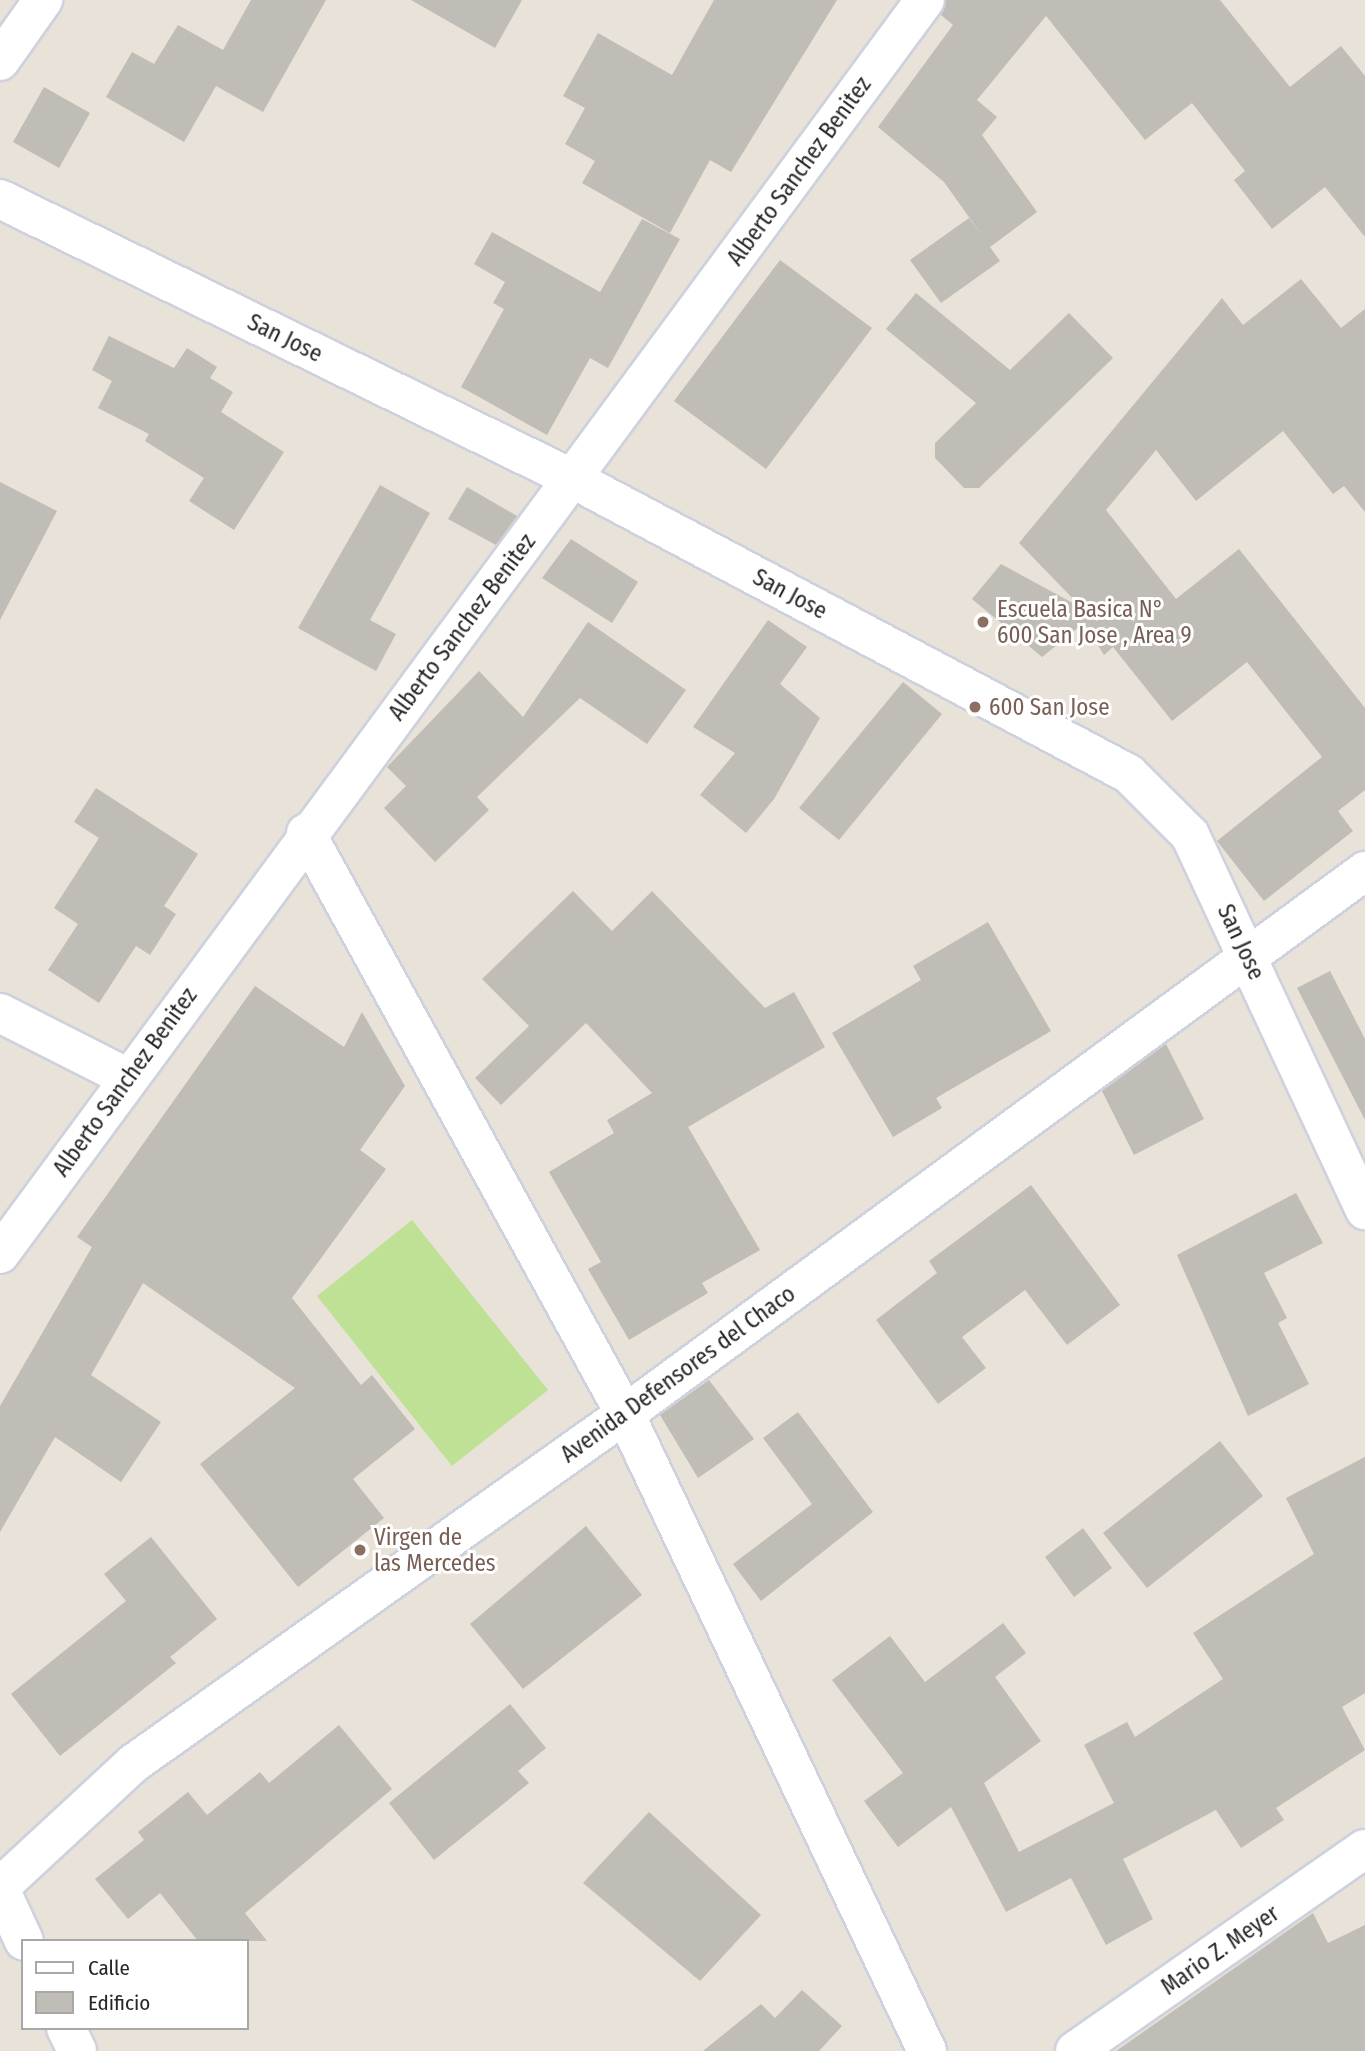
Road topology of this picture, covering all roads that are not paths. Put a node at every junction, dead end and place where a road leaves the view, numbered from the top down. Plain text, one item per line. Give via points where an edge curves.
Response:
1 (43, 0) edge
2 (925, 0) edge
3 (0, 61) edge
4 (0, 199) edge
5 (573, 479) junction
6 (306, 833) junction
7 (1365, 871) edge
8 (1248, 957) junction
9 (0, 1013) edge
10 (128, 1078) junction
11 (1365, 1210) edge
12 (0, 1254) edge
13 (625, 1415) junction
14 (1365, 1849) edge
15 (0, 1888) edge
16 (23, 1939) edge
17 (67, 2030) edge
18 (77, 2051) edge
19 (927, 2051) edge
20 (1074, 2051) edge

1 - 3 street
2 - 5 street, Alberto Sanchez Benitez
4 - 5 street, San Jose
5 - 6 street, Alberto Sanchez Benitez
5 - 8 street, San Jose via 1129,774 1190,835
6 - 10 street, Alberto Sanchez Benitez
6 - 13 street
7 - 8 street, Avenida Defensores del Chaco
8 - 11 street, San Jose
8 - 13 street, Avenida Defensores del Chaco
9 - 10 street
10 - 12 street, Alberto Sanchez Benitez
13 - 15 street, Avenida Defensores del Chaco via 134,1763
13 - 19 street
14 - 20 street, Mario Z. Meyer
15 - 16 street
17 - 18 street

